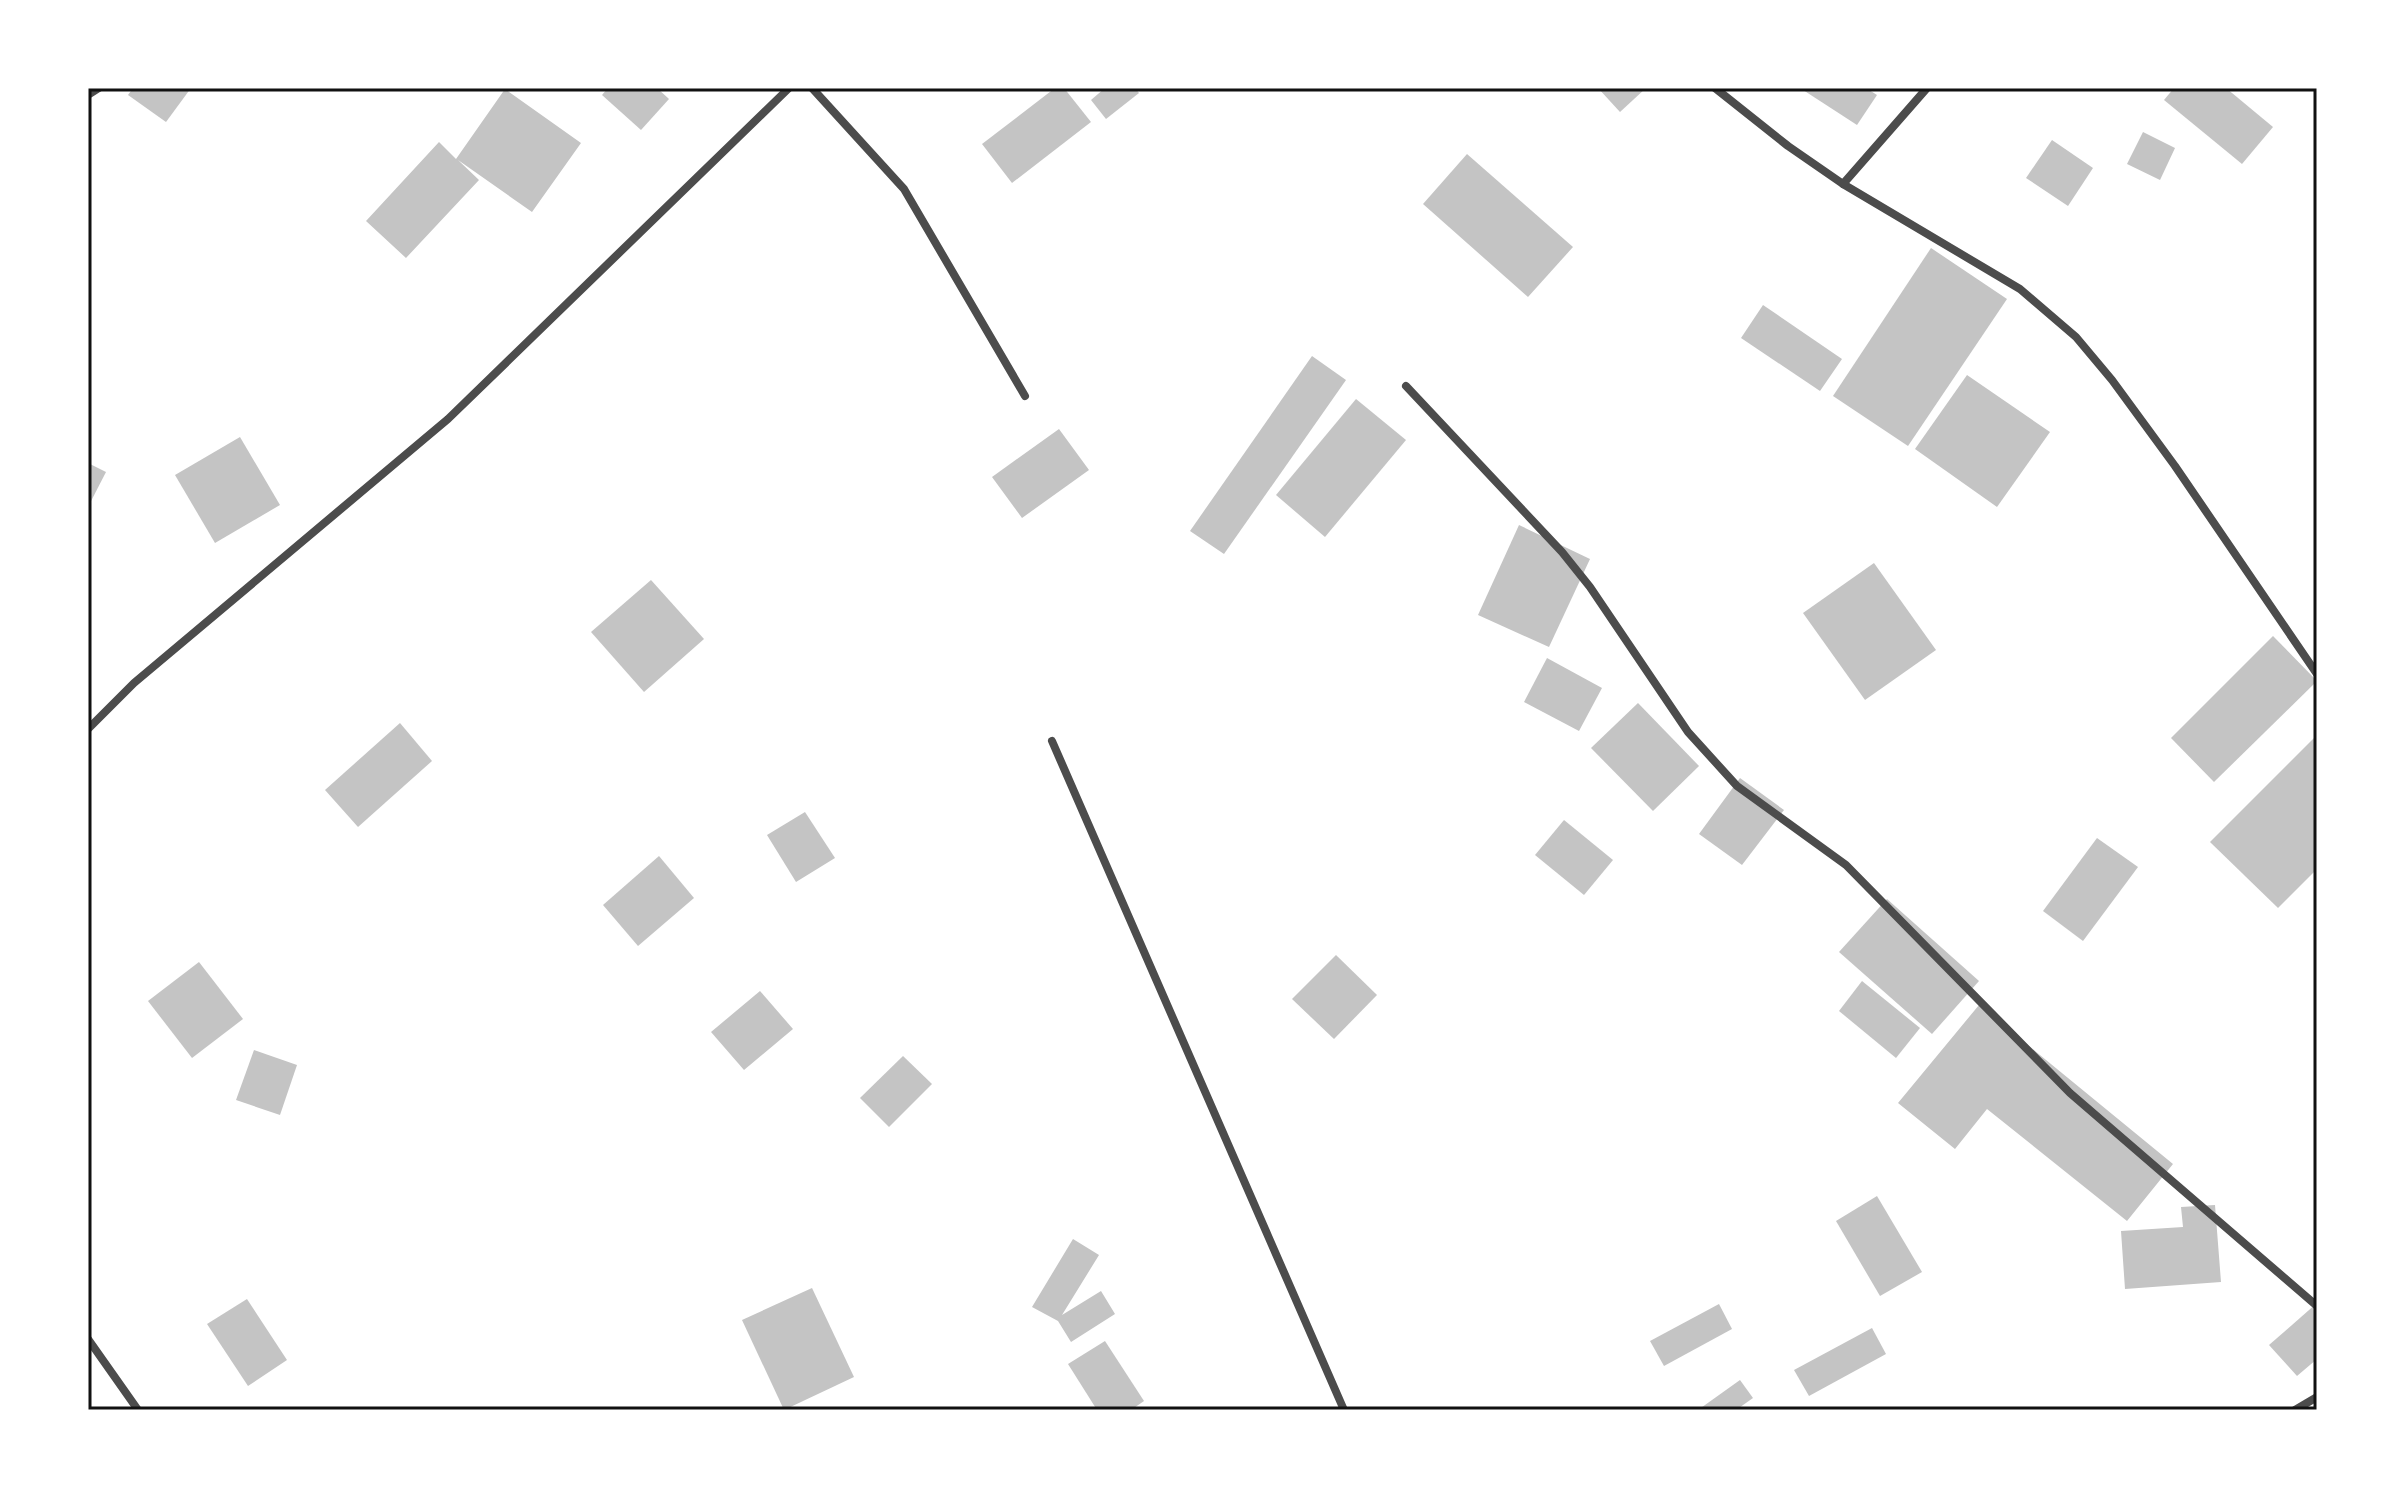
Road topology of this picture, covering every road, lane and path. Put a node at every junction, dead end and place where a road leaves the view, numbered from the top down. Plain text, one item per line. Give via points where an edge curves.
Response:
1 (99, 88) edge
2 (789, 88) edge
3 (812, 88) edge
4 (1715, 88) edge
5 (1927, 88) edge
6 (88, 95) edge
7 (1843, 184) junction
8 (1406, 386) dead end
9 (1025, 396) dead end
10 (2317, 674) edge
11 (88, 729) edge
12 (1052, 741) dead end
13 (2317, 1306) edge
14 (88, 1339) edge
15 (2317, 1397) edge
16 (138, 1410) edge
17 (1344, 1410) edge
18 (2295, 1410) edge

1 - 6 street
2 - 11 street via 448,419 134,683
3 - 9 street via 904,189
4 - 7 street
5 - 7 street
7 - 10 street via 2020,289 2076,337 2175,466
8 - 13 street via 1562,552 1688,732 1737,786 1846,865 2070,1093
12 - 17 street
14 - 16 street
15 - 18 street

